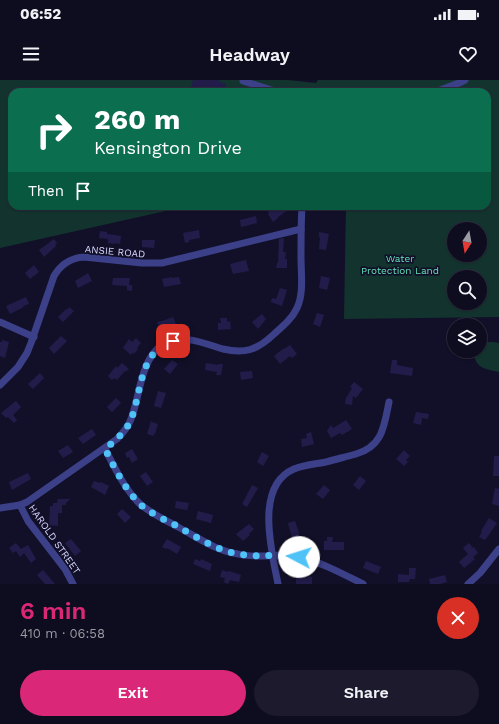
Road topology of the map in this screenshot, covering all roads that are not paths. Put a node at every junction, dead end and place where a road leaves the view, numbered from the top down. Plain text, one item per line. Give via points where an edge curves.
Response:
1 (243, 80) edge
2 (465, 80) edge
3 (266, 88) edge
4 (446, 88) edge
5 (302, 210) edge
6 (301, 230) junction
7 (0, 322) edge
8 (34, 337) junction
9 (0, 385) edge
10 (388, 402) dead end
11 (105, 449) junction
12 (20, 505) junction
13 (0, 508) edge
14 (499, 549) edge
15 (273, 555) junction
16 (74, 584) edge
17 (278, 584) edge
18 (363, 584) edge
19 (468, 584) edge

1 - 3 street
2 - 4 street
5 - 6 street
6 - 8 street, ANSIE ROAD via 155,263 142,264 84,257 73,259 63,264 54,276
6 - 11 street via 301,295 296,310 284,325 259,347 250,350 230,350 186,339 168,342 160,347 145,369 129,423 117,439
7 - 8 street
8 - 9 street, ANSIE ROAD via 22,362
10 - 15 street via 380,437 370,448 356,454 295,468 280,480 273,491 269,510
11 - 12 street
11 - 15 street via 131,494 154,514 219,549 249,556
12 - 13 street
12 - 16 street, HAROLD STREET via 28,522
14 - 19 street
15 - 17 street
15 - 18 street via 306,558

